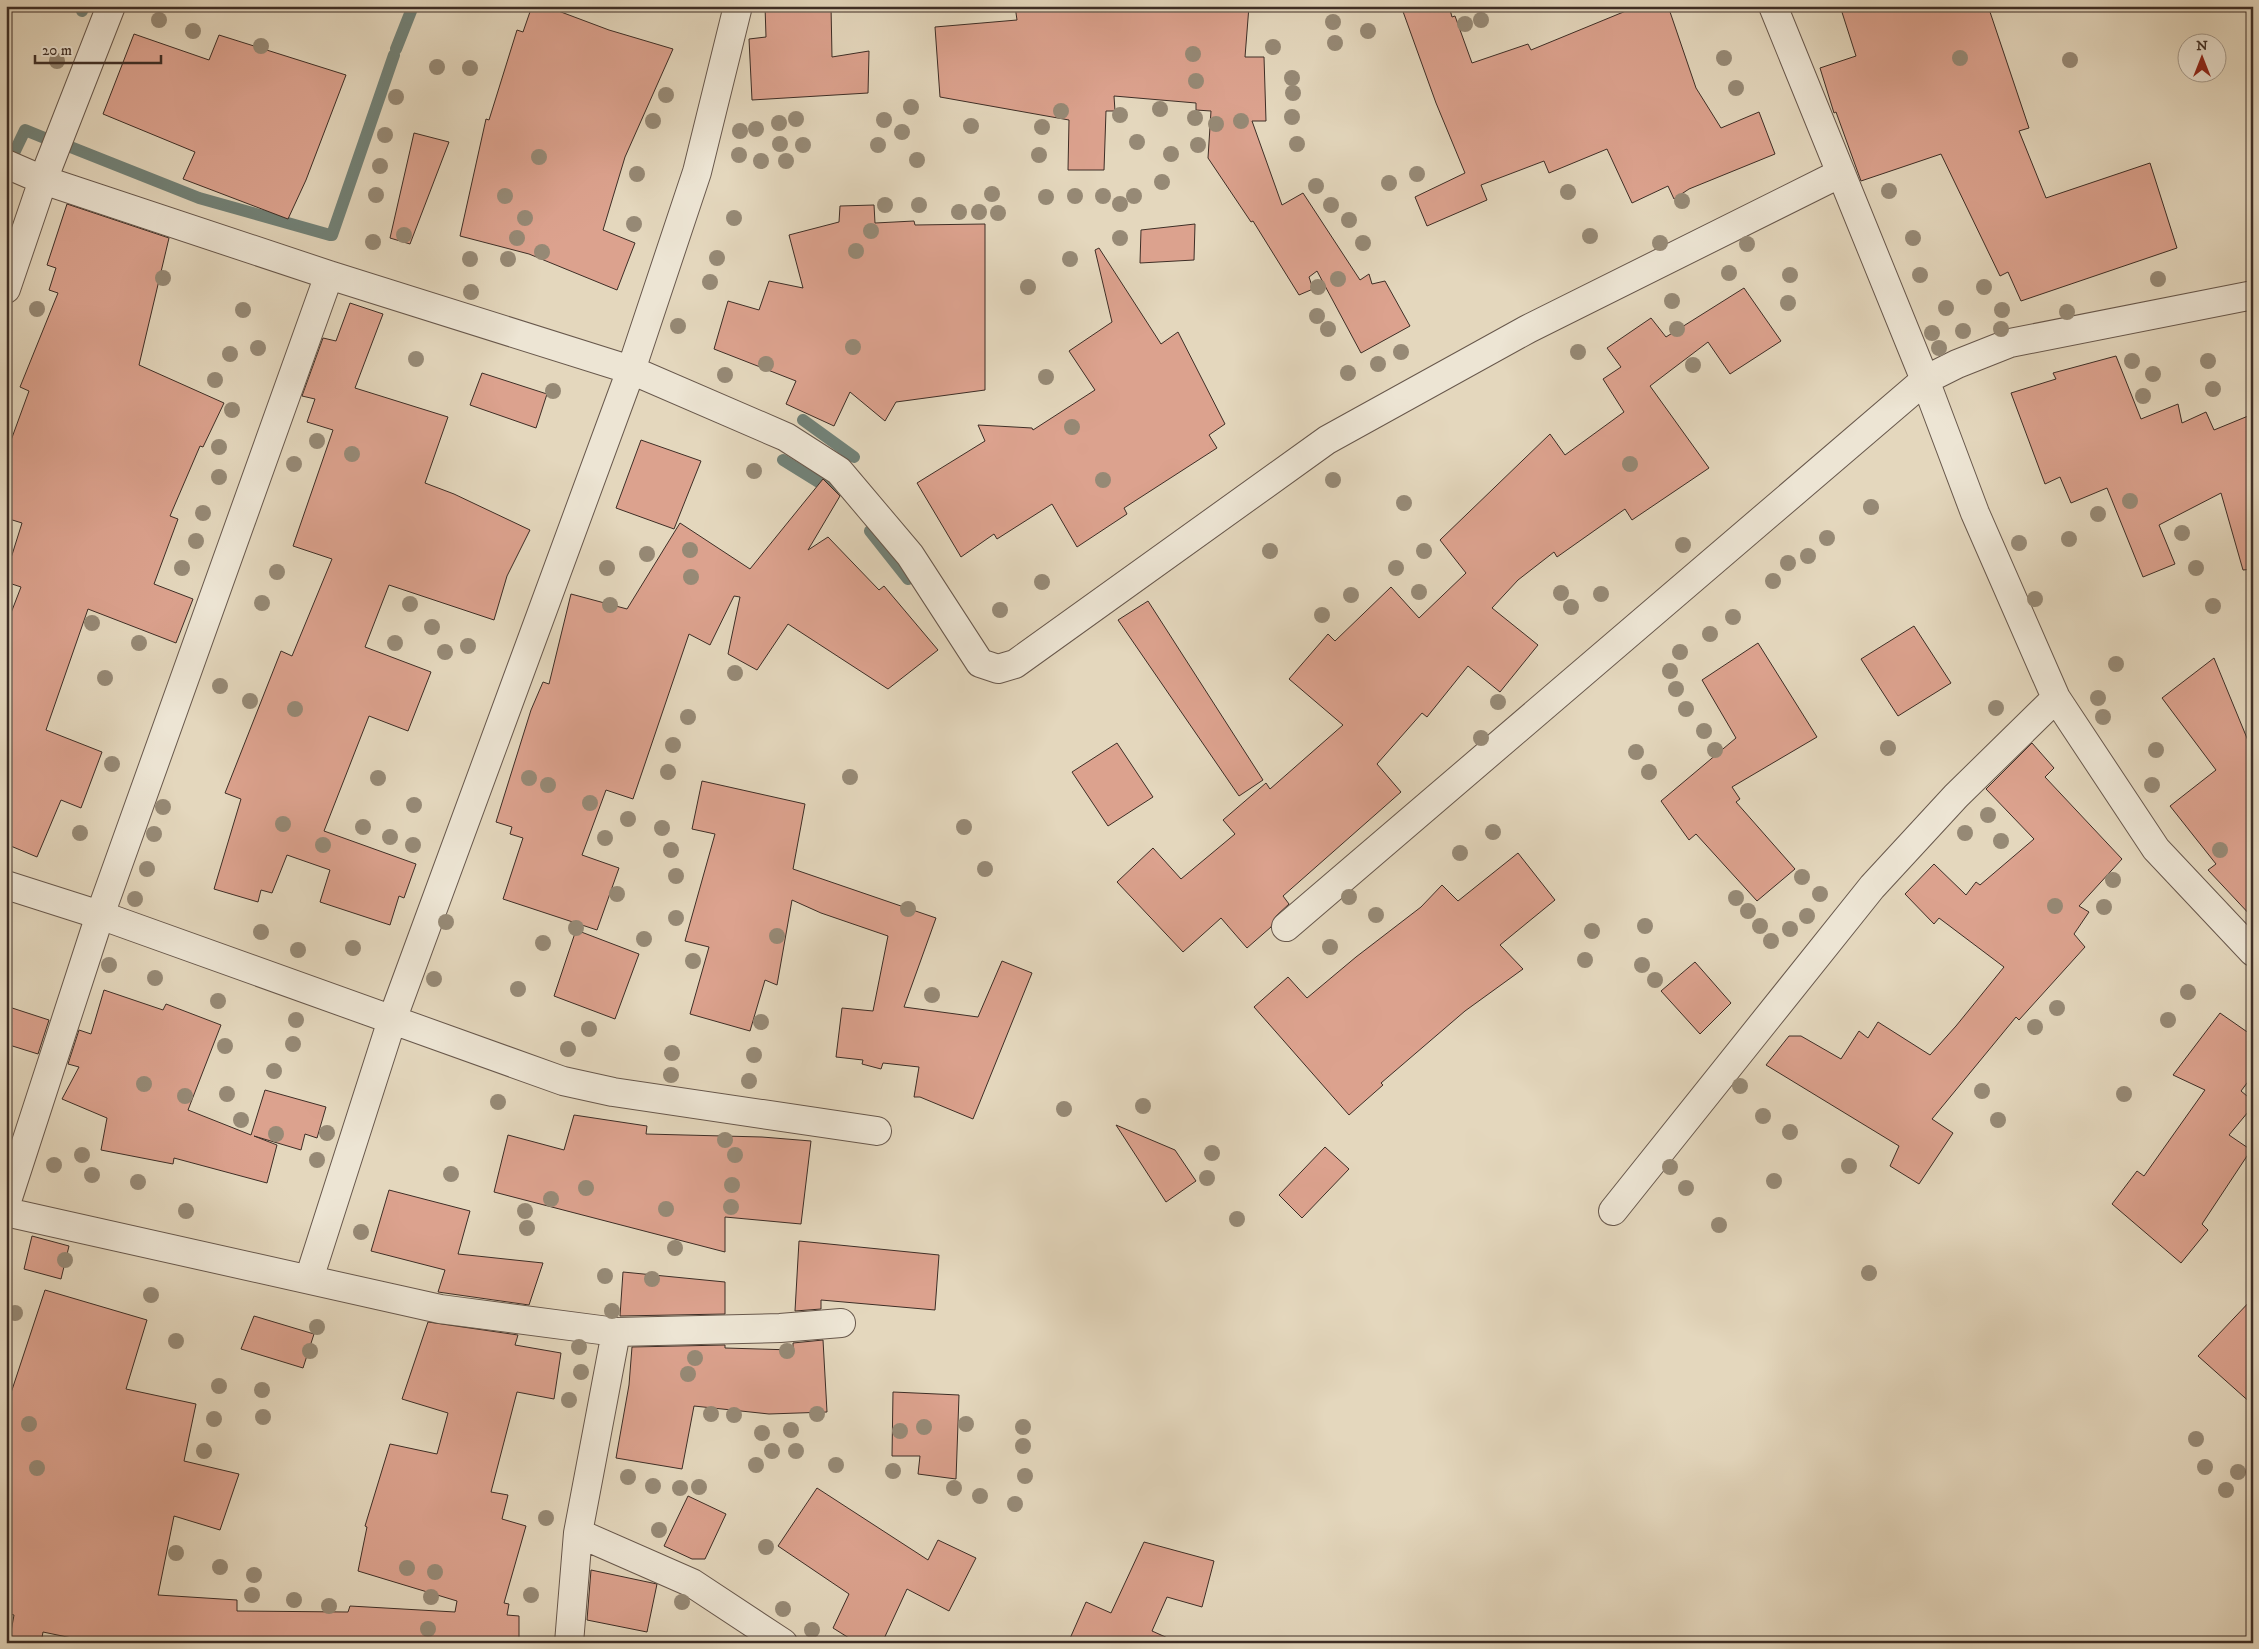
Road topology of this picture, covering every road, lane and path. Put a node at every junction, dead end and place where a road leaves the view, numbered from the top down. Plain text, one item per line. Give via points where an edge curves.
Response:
1 (111, 6) edge
2 (738, 6) edge
3 (1773, 6) edge
4 (6, 164) edge
5 (1841, 172) junction
6 (43, 180) junction
7 (329, 275) junction
8 (6, 289) edge
9 (2253, 294) edge
10 (631, 370) junction
11 (1925, 380) junction
12 (2056, 698) junction
13 (6, 885) edge
14 (100, 915) junction
15 (1286, 927) dead end
16 (2253, 952) edge
17 (392, 1020) junction
18 (877, 1131) dead end
19 (6, 1204) edge
20 (1613, 1211) dead end
21 (6, 1212) edge
22 (309, 1279) junction
23 (841, 1323) dead end
24 (616, 1332) junction
25 (578, 1533) junction
26 (569, 1643) edge
27 (783, 1643) edge

1 - 6 street
2 - 10 street via 697,172
3 - 5 street
4 - 6 street
5 - 10 street via 1528,328 1327,440 1015,664 998,668 980,663 910,555 839,471 786,437
5 - 11 street
6 - 7 street
6 - 8 street
7 - 10 street
7 - 14 street
9 - 11 street via 2010,342
10 - 17 street
11 - 12 street via 1979,522
11 - 15 street
12 - 16 street via 2156,849
12 - 20 street via 1956,796 1872,888
13 - 14 street
14 - 17 street
14 - 19 street
17 - 18 street via 563,1080 613,1092
17 - 22 street
21 - 22 street
22 - 24 street via 440,1308
23 - 24 street via 780,1328
24 - 25 street
25 - 26 street
25 - 27 street via 692,1584

